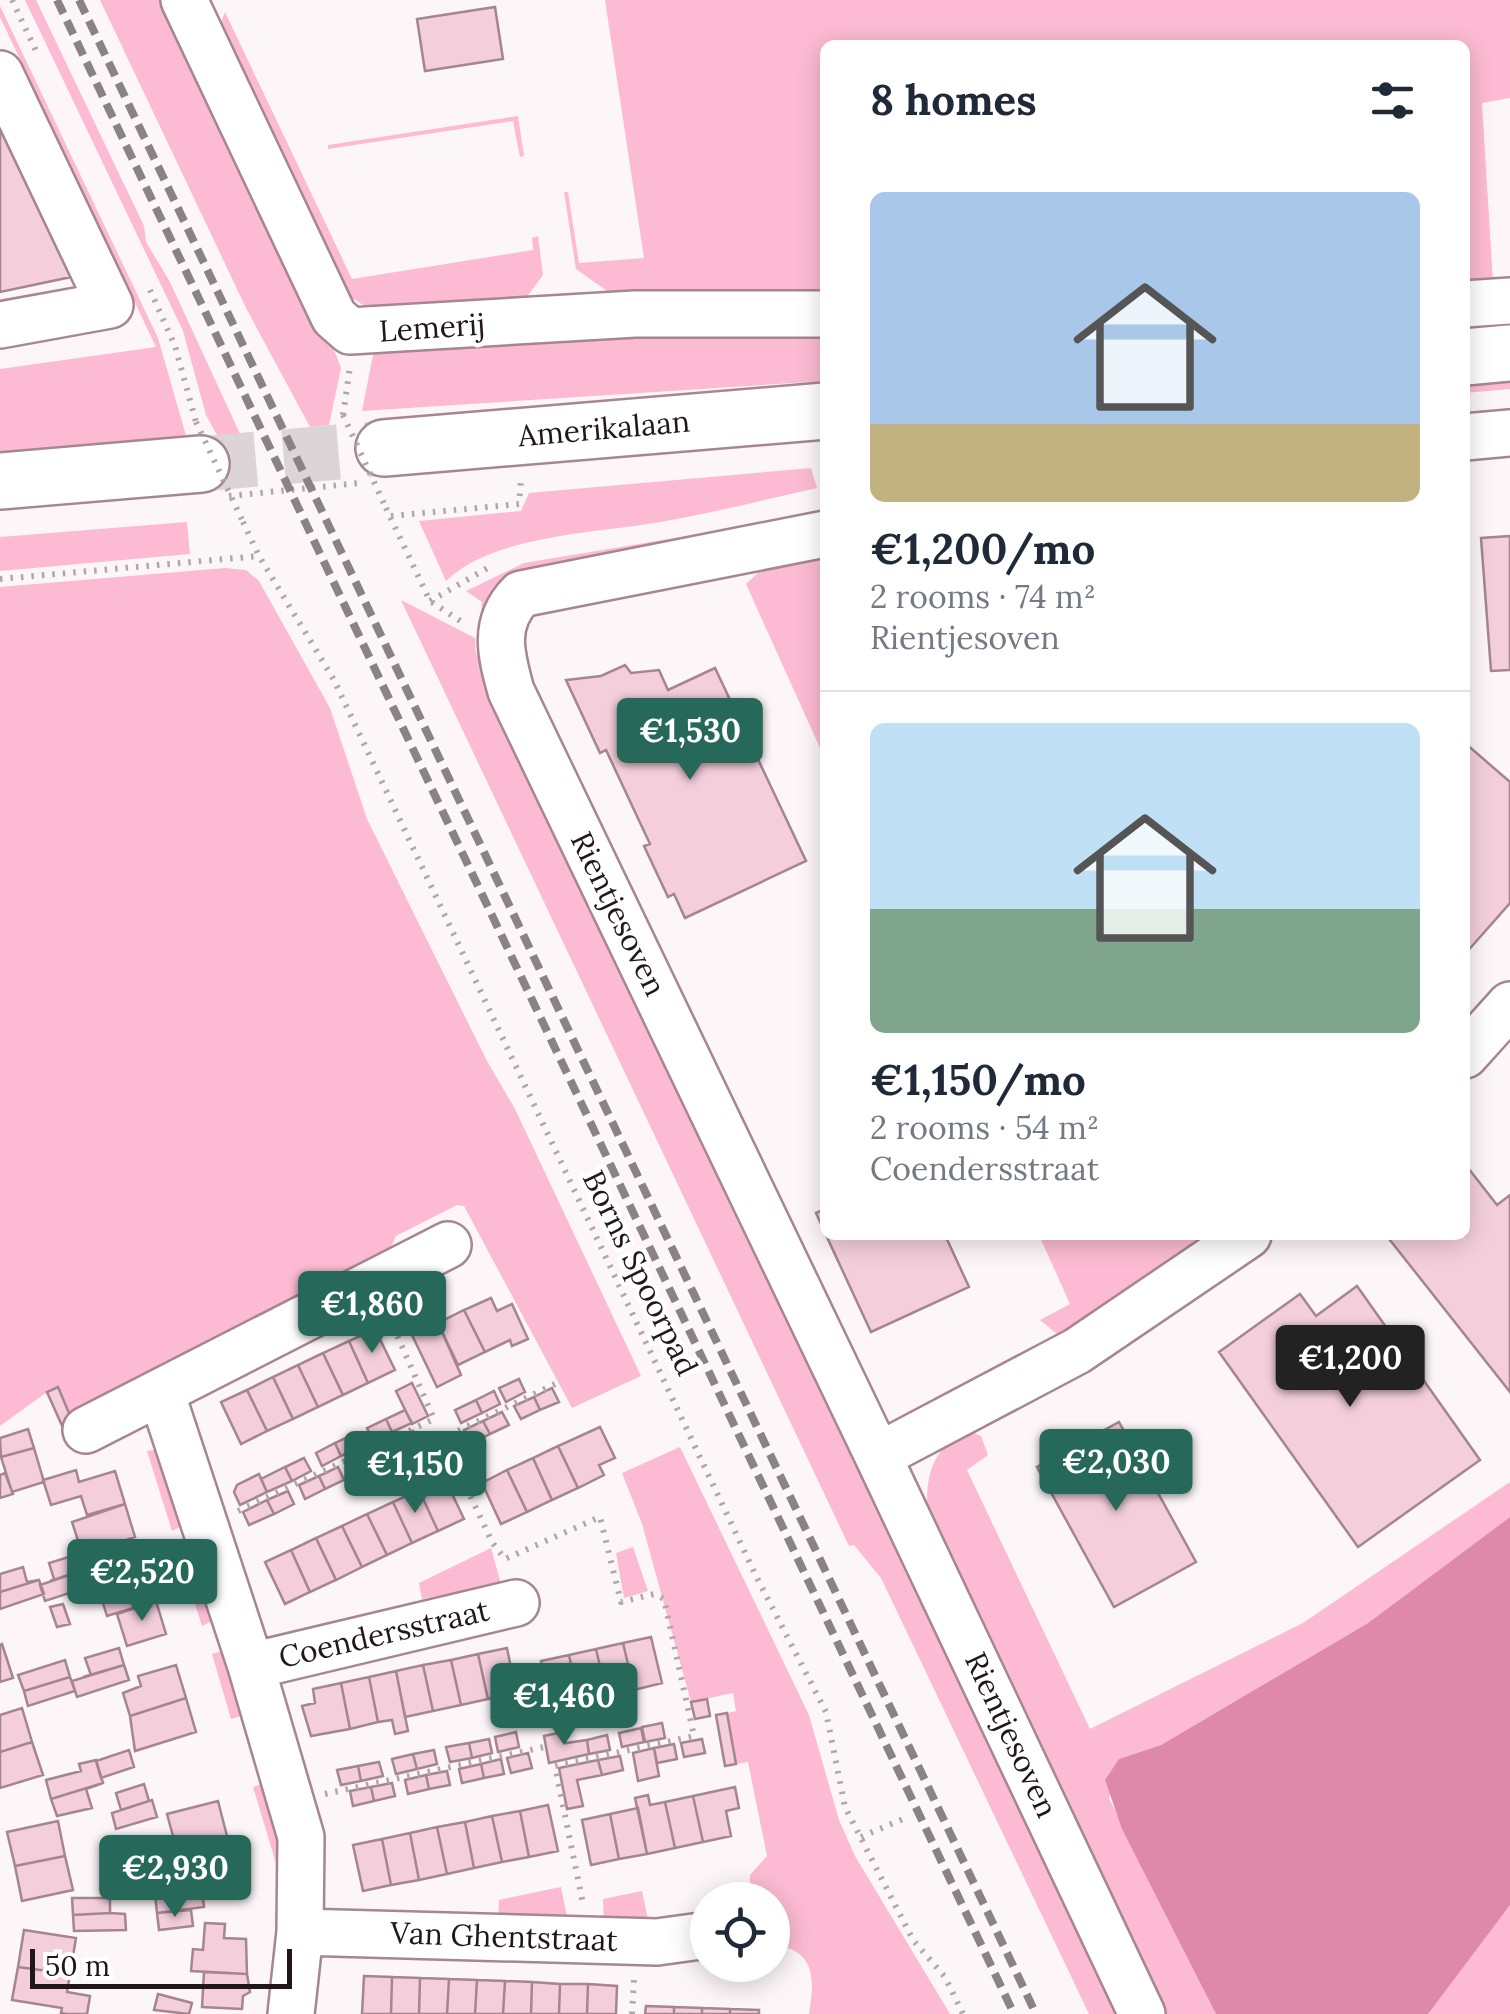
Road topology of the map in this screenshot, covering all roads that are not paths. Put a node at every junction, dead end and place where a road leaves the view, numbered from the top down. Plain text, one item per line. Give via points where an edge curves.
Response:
1 (184, 0) edge
2 (0, 74) edge
3 (1510, 301) edge
4 (1470, 304) edge
5 (820, 314) edge
6 (0, 326) edge
7 (1510, 353) edge
8 (1470, 357) edge
9 (820, 411) edge
10 (1510, 433) edge
11 (1470, 436) edge
12 (369, 448) tunnel mouth
13 (204, 461) tunnel mouth
14 (0, 481) edge
15 (820, 535) edge
16 (1510, 1005) edge
17 (1470, 1049) edge
18 (1241, 1240) edge
19 (448, 1245) dead end
20 (161, 1392) junction
21 (86, 1430) dead end
22 (878, 1456) junction
23 (516, 1603) dead end
24 (251, 1666) junction
25 (300, 1932) junction
26 (690, 1937) edge
27 (291, 2014) edge
28 (1142, 2014) edge

1 - 5 street, Lemerij via 329,307 350,331 635,314
2 - 6 street via 110,305
3 - 4 street
7 - 8 main road
9 - 12 main road, Amerikalaan
10 - 11 street
13 - 14 main road
15 - 22 street, Rientjesoven via 521,594 500,630 501,657 511,691
16 - 17 street
18 - 22 street via 1077,1351
19 - 20 street
20 - 21 street
20 - 24 street
22 - 28 street, Rientjesoven
23 - 24 street, Coendersstraat
24 - 25 street via 301,1837
25 - 26 street, Van Ghentstraat
25 - 27 street

